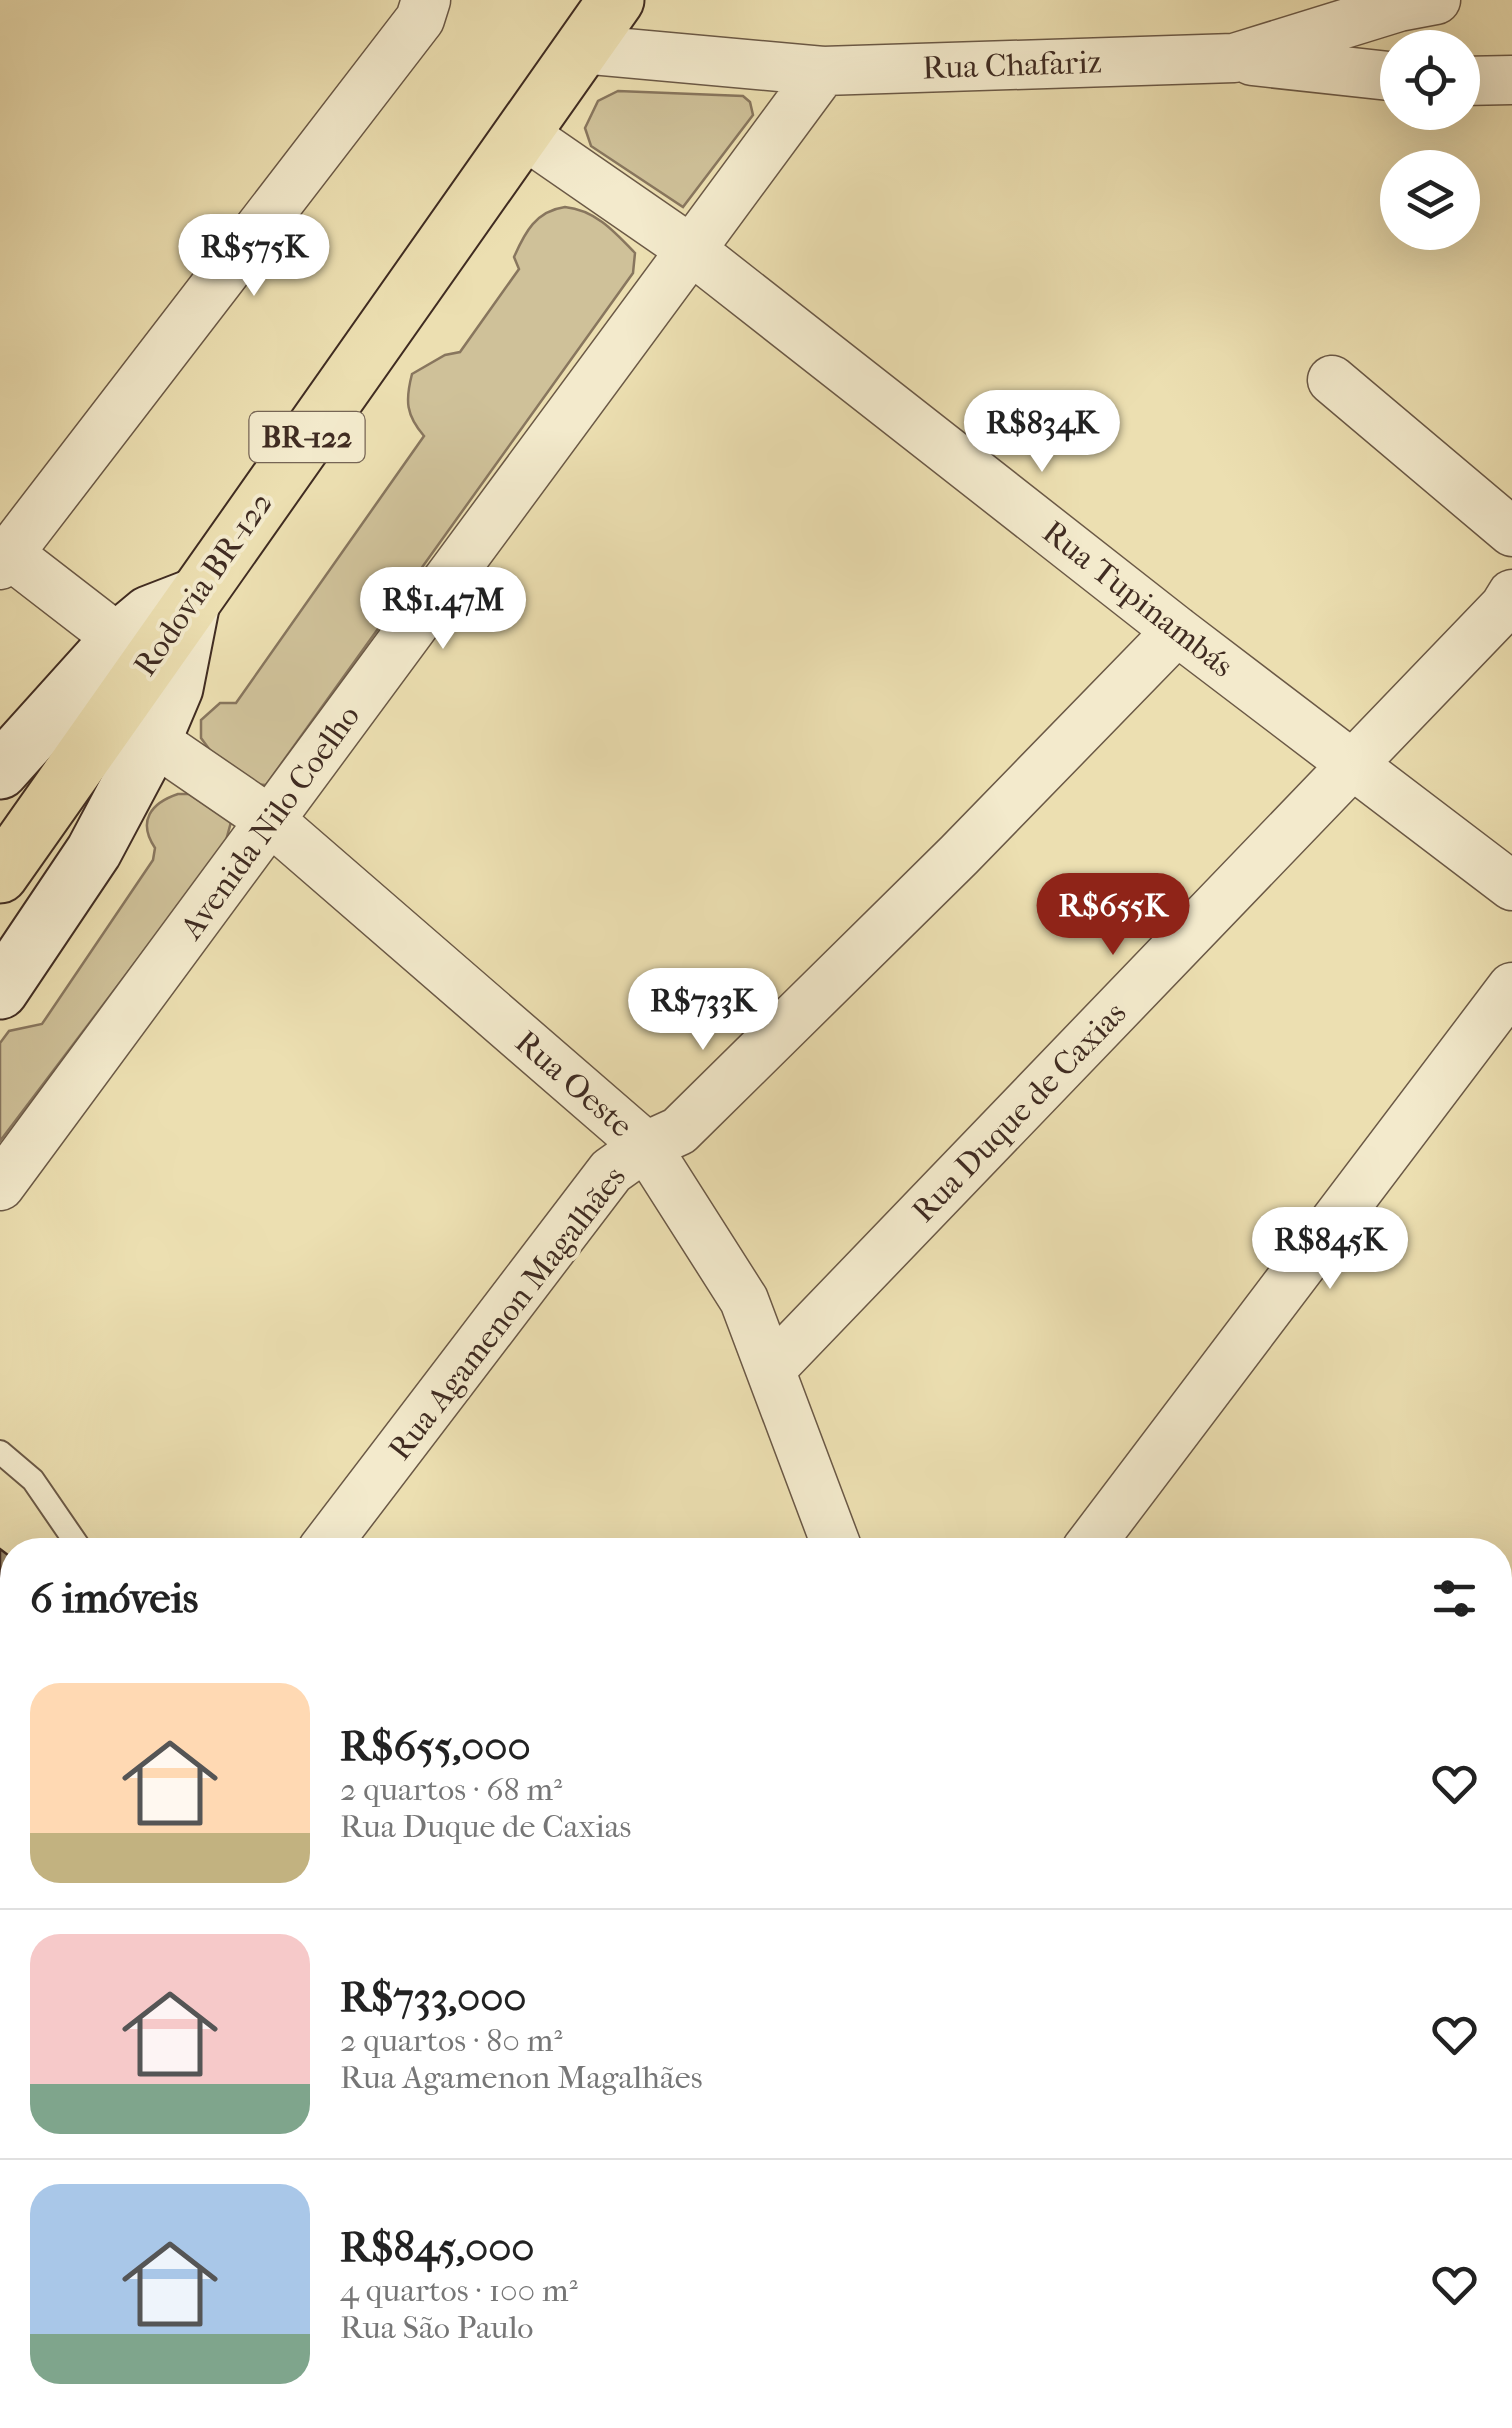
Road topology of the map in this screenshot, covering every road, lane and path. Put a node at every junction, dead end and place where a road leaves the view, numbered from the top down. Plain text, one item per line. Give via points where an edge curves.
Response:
1 (426, 0) edge
2 (616, 0) edge
3 (1436, 0) edge
4 (581, 50) junction
5 (1234, 58) junction
6 (822, 71) junction
7 (1380, 75) edge
8 (1512, 80) edge
9 (1480, 81) edge
10 (522, 134) junction
11 (690, 250) junction
12 (1332, 380) dead end
13 (1512, 532) edge
14 (5, 560) edge
15 (1512, 594) edge
16 (194, 597) junction
17 (1178, 630) junction
18 (119, 640) junction
19 (153, 740) junction
20 (1353, 764) junction
21 (0, 771) edge
22 (272, 820) junction
23 (0, 875) edge
24 (1512, 886) edge
25 (1512, 987) edge
26 (0, 991) edge
27 (646, 1146) junction
28 (0, 1186) edge
29 (772, 1368) junction
30 (0, 1452) edge
31 (73, 1538) edge
32 (331, 1538) edge
33 (834, 1538) edge
34 (1095, 1538) edge

1 - 14 street via 420,19
2 - 4 highway, Rodovia BR-122 / BR-122
3 - 5 street, Rua Chafariz
4 - 6 street, Rua Chafariz
4 - 10 highway, Rodovia BR-122 / BR-122
5 - 6 street, Rua Chafariz
5 - 7 street
6 - 11 street, Avenida Nilo Coelho
8 - 9 street
10 - 11 street, Rua Tupinambás
10 - 16 highway, Rodovia BR-122 / BR-122
11 - 17 street, Rua Tupinambás
11 - 22 street, Avenida Nilo Coelho
12 - 13 street
14 - 18 street
15 - 20 street, Rua Duque de Caxias
16 - 18 main road via 149,614
16 - 19 main road via 176,688
16 - 23 highway, Rodovia BR-122 / BR-122
17 - 20 street, Rua Tupinambás
17 - 27 street, Rua Agamenon Magalhães via 678,1131
18 - 21 main road
19 - 22 street, Rua Oeste
19 - 26 main road via 94,852
20 - 24 street, Rua Tupinambás
20 - 29 street, Rua Duque de Caxias
22 - 27 street, Rua Oeste
22 - 28 street, Avenida Nilo Coelho
25 - 34 street
27 - 29 street, Rua Oeste via 744,1300
27 - 32 street, Rua Agamenon Magalhães via 611,1171
29 - 33 street, Rua Oeste
30 - 31 lane via 33,1480

